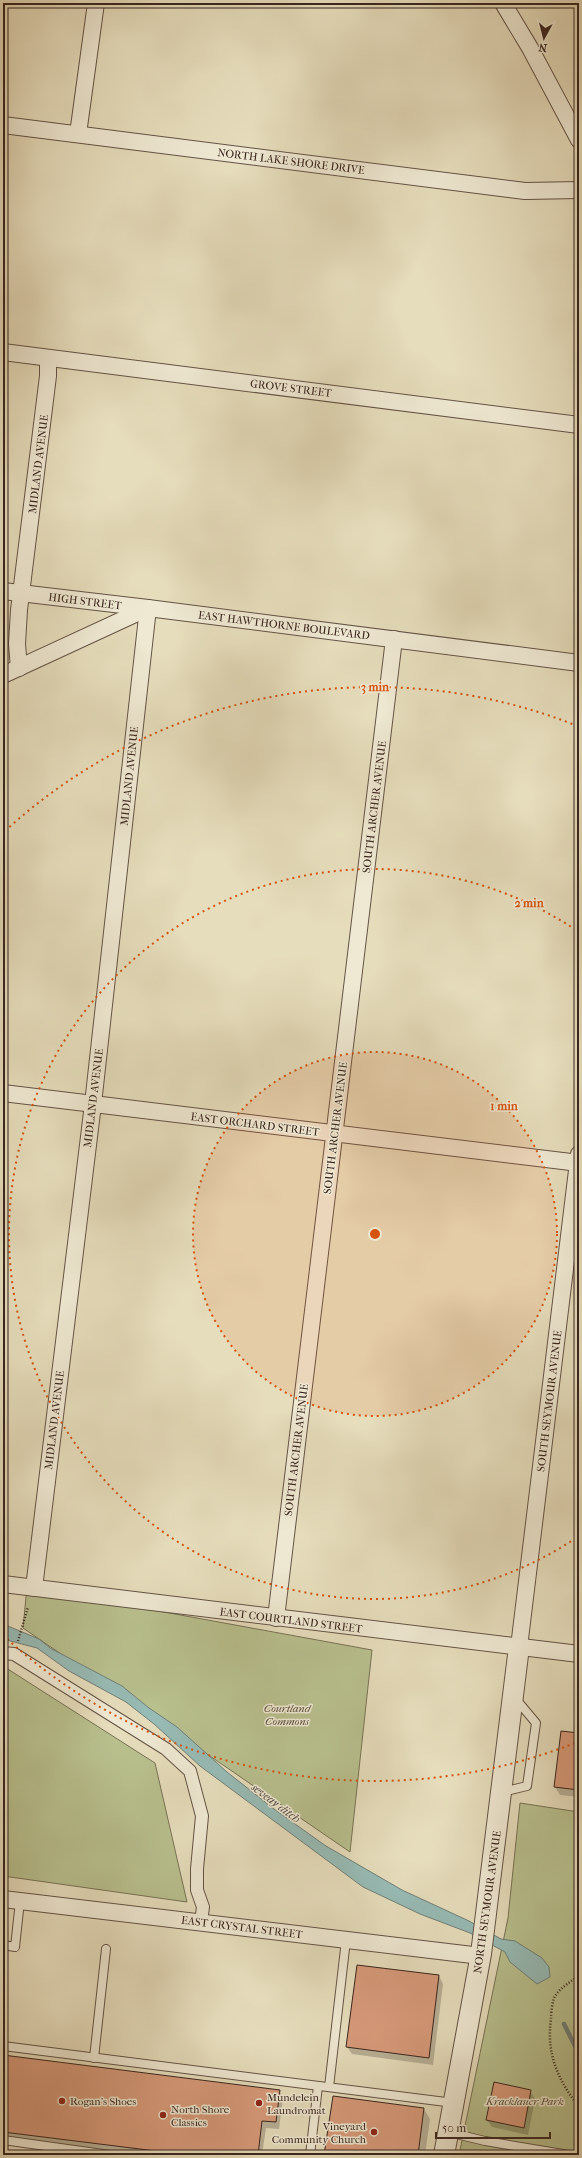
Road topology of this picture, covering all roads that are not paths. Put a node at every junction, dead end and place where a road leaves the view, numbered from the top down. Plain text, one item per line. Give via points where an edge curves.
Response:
1 (96, 3) edge
2 (503, 3) edge
3 (3, 125) edge
4 (78, 134) junction
5 (579, 140) edge
6 (579, 190) edge
7 (3, 352) edge
8 (48, 358) junction
9 (579, 425) edge
10 (3, 591) edge
11 (22, 593) junction
12 (148, 608) junction
13 (394, 639) junction
14 (579, 663) edge
15 (19, 668) junction
16 (3, 675) edge
17 (3, 1093) edge
18 (92, 1104) junction
19 (334, 1134) junction
20 (579, 1160) edge
21 (3, 1584) edge
22 (34, 1588) junction
23 (276, 1618) junction
24 (519, 1647) junction
25 (8, 1653) edge
26 (579, 1654) edge
27 (3, 1899) edge
28 (20, 1901) junction
29 (201, 1922) junction
30 (346, 1940) junction
31 (3, 1945) edge
32 (106, 1949) dead end
33 (481, 1955) junction
34 (3, 2046) edge
35 (94, 2058) junction
36 (318, 2086) junction
37 (329, 2088) junction
38 (454, 2103) junction
39 (448, 2132) junction
40 (3, 2140) edge
41 (110, 2155) edge
42 (310, 2155) edge
43 (444, 2155) edge
44 (569, 2155) edge

1 - 4 street
2 - 5 street
3 - 4 street, NORTH LAKE SHORE DRIVE
4 - 6 street, NORTH LAKE SHORE DRIVE via 525,191
7 - 8 street, GROVE STREET
8 - 9 street, GROVE STREET
8 - 11 street, MIDLAND AVENUE
10 - 11 street, HIGH STREET
11 - 12 street, HIGH STREET
11 - 15 street, MIDLAND AVENUE via 17,644
12 - 13 street, EAST HAWTHORNE BOULEVARD
12 - 15 street
12 - 18 street, MIDLAND AVENUE
13 - 14 street, EAST HAWTHORNE BOULEVARD
13 - 19 street, SOUTH ARCHER AVENUE
15 - 16 street
17 - 18 street, EAST ORCHARD STREET
18 - 19 street, EAST ORCHARD STREET
18 - 22 street, MIDLAND AVENUE
19 - 20 street, EAST ORCHARD STREET
19 - 23 street, SOUTH ARCHER AVENUE
20 - 24 street, SOUTH SEYMOUR AVENUE
21 - 22 street, EAST COURTLAND STREET
22 - 23 street, EAST COURTLAND STREET
23 - 24 street, EAST COURTLAND STREET
24 - 26 street, EAST COURTLAND STREET
24 - 33 street, NORTH SEYMOUR AVENUE
25 - 29 street via 166,1749 190,1771 202,1816 197,1869 197,1890 203,1906
27 - 28 street, EAST CRYSTAL STREET
28 - 29 street, EAST CRYSTAL STREET
28 - 31 lane via 14,1946
29 - 30 street, EAST CRYSTAL STREET
30 - 33 street, EAST CRYSTAL STREET
30 - 37 lane
32 - 35 lane
33 - 38 street, NORTH SEYMOUR AVENUE
34 - 35 lane
35 - 36 lane
36 - 37 lane
36 - 42 lane
37 - 38 lane
38 - 39 street, NORTH SEYMOUR AVENUE
39 - 43 street, NORTH SEYMOUR AVENUE
39 - 44 lane
40 - 41 lane

